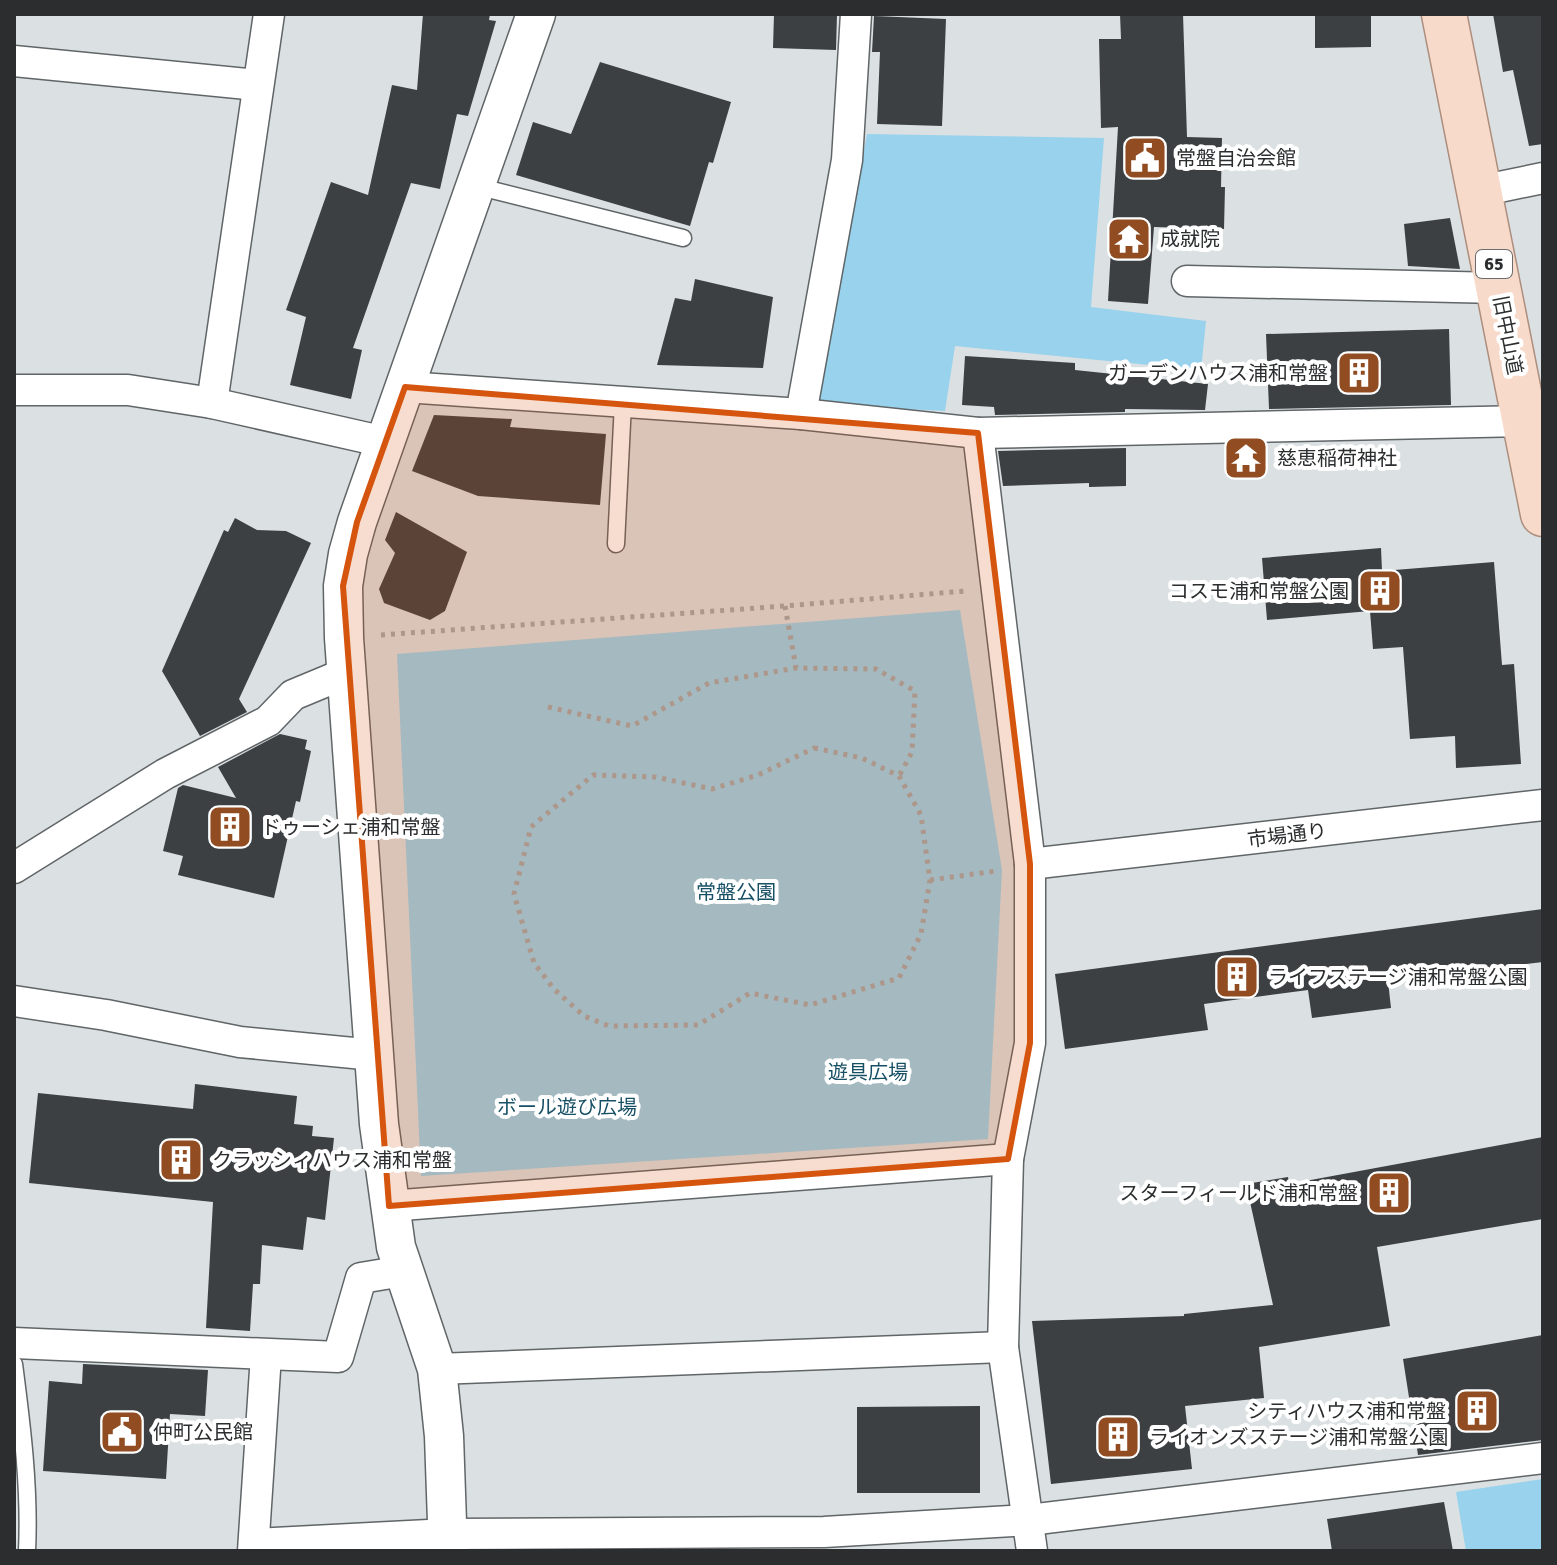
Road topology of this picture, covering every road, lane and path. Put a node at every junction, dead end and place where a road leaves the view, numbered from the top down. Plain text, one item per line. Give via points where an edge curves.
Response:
1 (269, 14) edge
2 (536, 14) edge
3 (856, 14) edge
4 (1444, 14) edge
5 (14, 61) edge
6 (258, 85) junction
7 (1543, 178) edge
8 (476, 186) junction
9 (1480, 191) junction
10 (683, 238) dead end
11 (1187, 281) dead end
12 (1499, 288) junction
13 (405, 387) junction
14 (14, 390) edge
15 (212, 403) junction
16 (623, 403) junction
17 (801, 414) junction
18 (1525, 421) junction
19 (978, 433) junction
20 (385, 442) junction
21 (1543, 514) edge
22 (616, 544) dead end
23 (997, 588) junction
24 (785, 606) junction
25 (345, 656) junction
26 (796, 668) junction
27 (548, 707) dead end
28 (899, 776) junction
29 (1543, 805) edge
30 (1030, 864) junction
31 (14, 868) edge
32 (930, 880) junction
33 (14, 1001) edge
34 (374, 1055) junction
35 (1008, 1159) junction
36 (389, 1206) junction
37 (403, 1271) junction
38 (14, 1343) edge
39 (1003, 1347) junction
40 (266, 1355) junction
41 (437, 1369) junction
42 (15, 1375) edge
43 (1543, 1458) edge
44 (1029, 1520) junction
45 (21, 1525) edge
46 (448, 1542) edge
47 (823, 1542) edge
48 (253, 1548) edge
49 (27, 1551) edge
50 (1032, 1551) edge

1 - 6 street
2 - 8 street
3 - 17 street via 847,160
4 - 9 main road, 旧中山道 / 65
5 - 6 street
6 - 15 street
7 - 9 street
8 - 10 lane
8 - 13 street
9 - 12 main road, 旧中山道 / 65
11 - 12 street
12 - 18 main road, 旧中山道 / 65
13 - 16 street
13 - 20 street
14 - 15 street via 128,390
15 - 20 street
16 - 17 street
16 - 22 lane
17 - 19 street
18 - 19 street
18 - 21 main road, 旧中山道 / 65
19 - 23 street
20 - 25 street via 348,554 343,586
23 - 24 path
23 - 30 street
24 - 25 path
24 - 26 path
25 - 31 street via 268,721 165,774
25 - 34 street
26 - 27 path via 709,683 632,726
26 - 28 path via 876,669 915,691 912,752
28 - 32 path via 921,815
28 - 32 path via 862,758 814,748 758,775 712,789 655,777 593,775 531,827 514,894 534,963 584,1016 609,1026 698,1025 750,993 810,1005 899,978 921,934
29 - 30 street, 市場通り
30 - 32 path
30 - 35 street via 1030,1043
33 - 34 street via 240,1042
34 - 36 street
35 - 36 street
35 - 39 street
36 - 37 street
37 - 40 street via 361,1278 338,1357
37 - 41 street
38 - 40 street
39 - 41 street
39 - 44 street
40 - 48 street
41 - 46 street
42 - 45 lane
43 - 44 street
44 - 47 street
44 - 50 street
45 - 49 lane
46 - 47 street
46 - 48 street

